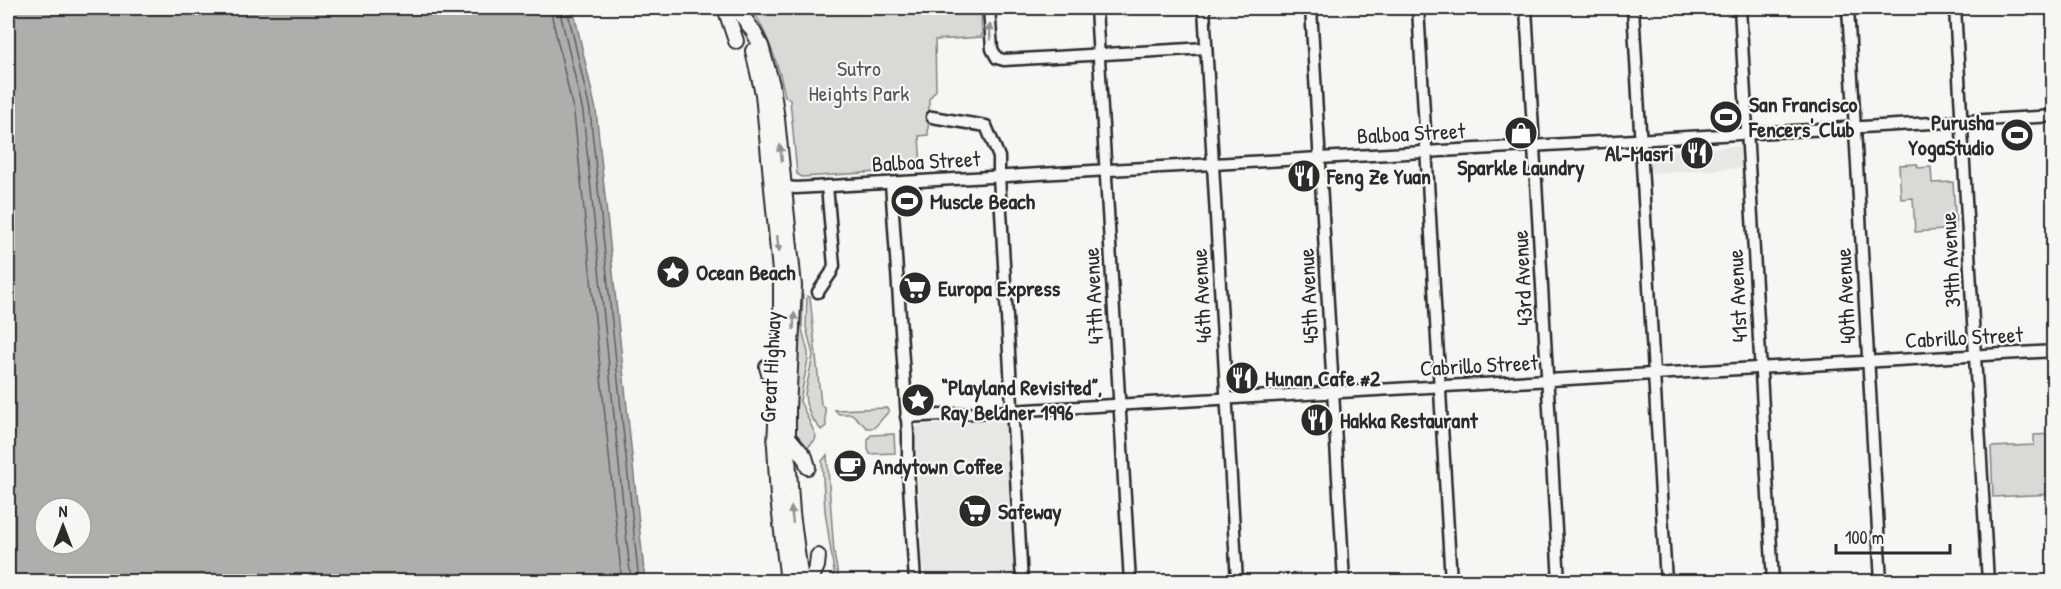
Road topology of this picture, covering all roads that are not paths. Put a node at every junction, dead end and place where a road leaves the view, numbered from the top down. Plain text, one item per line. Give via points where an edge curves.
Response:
1 (725, 8) edge
2 (989, 8) edge
3 (1096, 8) edge
4 (1204, 8) edge
5 (1311, 8) edge
6 (1418, 8) edge
7 (1526, 8) edge
8 (1633, 8) edge
9 (1740, 8) edge
10 (1848, 8) edge
11 (1955, 8) edge
12 (740, 12) edge
13 (736, 40) dead end
14 (1206, 48) junction
15 (1099, 54) junction
16 (2054, 116) edge
17 (932, 117) dead end
18 (1962, 121) junction
19 (1855, 127) junction
20 (1748, 133) junction
21 (1641, 140) junction
22 (1534, 146) junction
23 (1426, 152) junction
24 (1320, 158) junction
25 (1213, 164) junction
26 (1106, 170) junction
27 (999, 176) junction
28 (891, 183) junction
29 (778, 186) junction
30 (827, 186) junction
31 (818, 292) dead end
32 (2054, 351) edge
33 (1975, 356) junction
34 (1868, 362) junction
35 (767, 367) dead end
36 (1761, 368) junction
37 (1654, 374) junction
38 (1547, 381) junction
39 (777, 386) junction
40 (1440, 387) junction
41 (1333, 393) junction
42 (1226, 399) junction
43 (1119, 405) junction
44 (1012, 411) junction
45 (906, 417) junction
46 (788, 437) junction
47 (808, 467) dead end
48 (818, 556) dead end
49 (788, 582) edge
50 (801, 582) edge
51 (810, 582) edge
52 (915, 582) edge
53 (1022, 582) edge
54 (1130, 582) edge
55 (1237, 582) edge
56 (1344, 582) edge
57 (1451, 582) edge
58 (1559, 582) edge
59 (1666, 582) edge
60 (1773, 582) edge
61 (1881, 582) edge
62 (1988, 582) edge

1 - 13 main road
15 -> 2 street via 1004,60 995,56 992,49
3 - 15 street, 47th Avenue
4 - 14 street, 46th Avenue
5 - 24 street, 45th Avenue
6 - 23 street
7 - 22 street, 43rd Avenue
8 - 21 street
9 - 20 street, 41st Avenue
10 - 19 street, 40th Avenue
11 - 18 street, 39th Avenue
12 - 29 main road, Great Highway via 762,85
14 - 15 street
14 - 25 street, 46th Avenue
15 - 26 street, 47th Avenue
16 - 18 street, Balboa Street
17 - 27 street via 988,128 999,157
18 - 19 street, Balboa Street
18 - 33 street, 39th Avenue
19 - 20 street, Balboa Street
19 - 34 street, 40th Avenue
20 - 21 street, Balboa Street
20 - 36 street, 41st Avenue
21 - 22 street, Balboa Street
21 - 37 street
22 - 23 street, Balboa Street
22 - 38 street, 43rd Avenue
23 - 24 street, Balboa Street
23 - 40 street
24 - 25 street, Balboa Street
24 - 41 street, 45th Avenue
25 - 26 street, Balboa Street
25 - 42 street, 46th Avenue
26 - 27 street, Balboa Street
26 - 43 street, 47th Avenue
27 - 28 street, Balboa Street
27 - 44 street
28 - 30 street, Balboa Street
28 - 45 street
29 - 30 street, Balboa Street
29 -> 39 main road, Great Highway via 782,300
46 -> 29 main road, Great Highway via 795,299
30 - 31 street via 834,266
32 - 33 street, Cabrillo Street
33 - 34 street, Cabrillo Street
33 - 62 street, 39th Avenue
34 - 36 street, Cabrillo Street
34 - 61 street, 40th Avenue
35 - 39 main road
36 - 37 street, Cabrillo Street
36 - 60 street, 41st Avenue
37 - 38 street, Cabrillo Street
37 - 59 street
38 - 40 street, Cabrillo Street
38 - 58 street, 43rd Avenue
39 - 49 main road, Great Highway via 776,472
40 - 41 street, Cabrillo Street
40 - 57 street
41 - 42 street, Cabrillo Street
41 - 56 street, 45th Avenue
42 - 43 street, Cabrillo Street
42 - 55 street, 46th Avenue
43 - 44 street, Cabrillo Street
43 - 54 street, 47th Avenue
44 - 45 street, Cabrillo Street
44 - 53 street
45 - 52 street
46 - 47 main road via 805,457
50 -> 46 main road, Great Highway
48 - 51 main road

